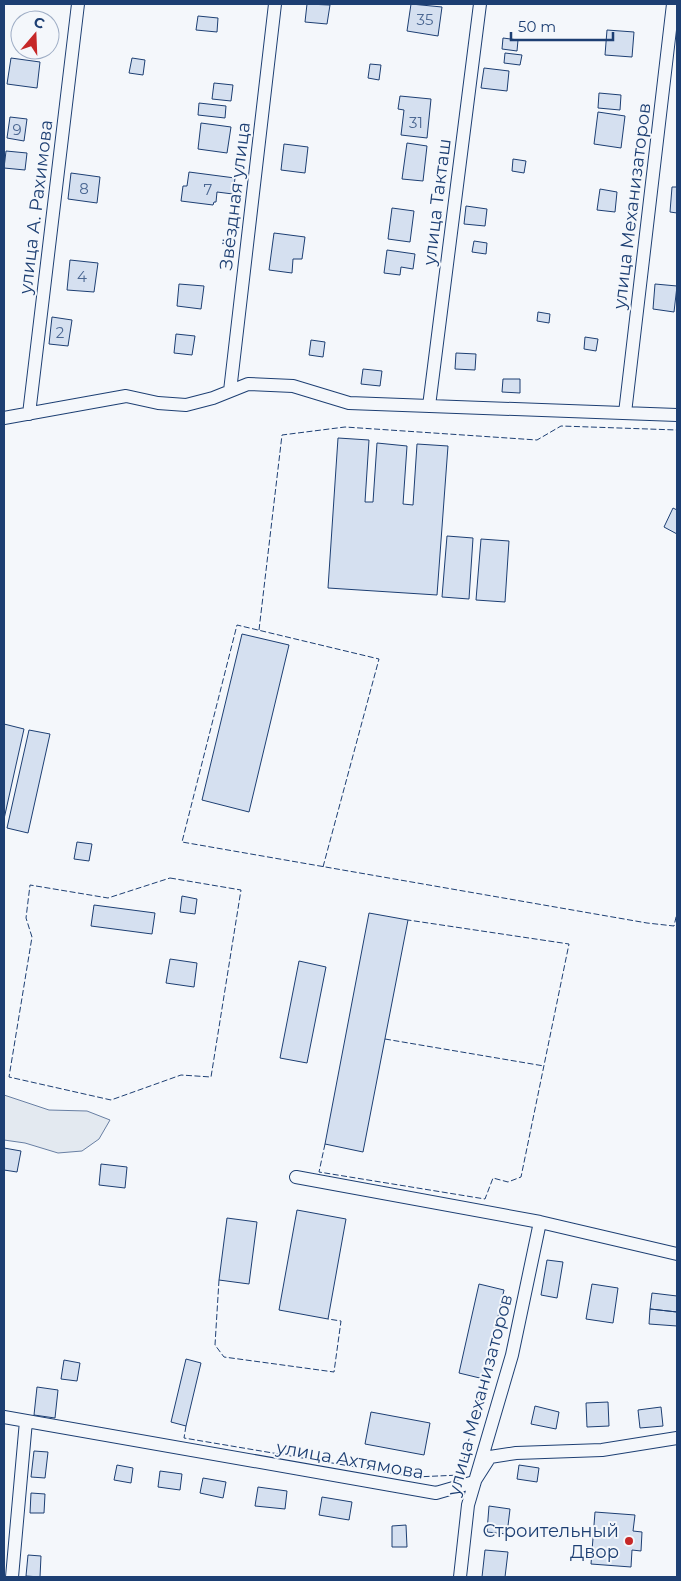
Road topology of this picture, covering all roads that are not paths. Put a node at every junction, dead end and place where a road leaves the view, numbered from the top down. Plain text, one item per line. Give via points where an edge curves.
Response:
1 (78, 4) edge
2 (275, 4) edge
3 (480, 4) edge
4 (673, 4) edge
5 (230, 391) junction
6 (430, 406) junction
7 (625, 413) junction
8 (29, 414) junction
9 (677, 415) edge
10 (4, 418) edge
11 (296, 1177) dead end
12 (540, 1222) junction
13 (677, 1254) edge
14 (4, 1417) edge
15 (26, 1421) junction
16 (677, 1438) edge
17 (474, 1482) junction
18 (12, 1577) edge
19 (460, 1577) edge

1 - 8 street, улица А. Рахимова
2 - 5 street, Звёздная улица
3 - 6 street, улица Такташ
4 - 7 street, улица Механизаторов
5 - 6 street via 248,384 293,386 349,403
5 - 8 street via 186,405 126,396
6 - 7 street
7 - 9 street
8 - 10 street
11 - 12 street
12 - 13 street
12 - 17 street, улица Механизаторов via 512,1355
14 - 15 street, улица Ахтямова
15 - 17 street, улица Ахтямова via 436,1493
15 - 18 street
16 - 17 street via 602,1450 490,1456
17 - 19 street, улица Механизаторов via 468,1505

